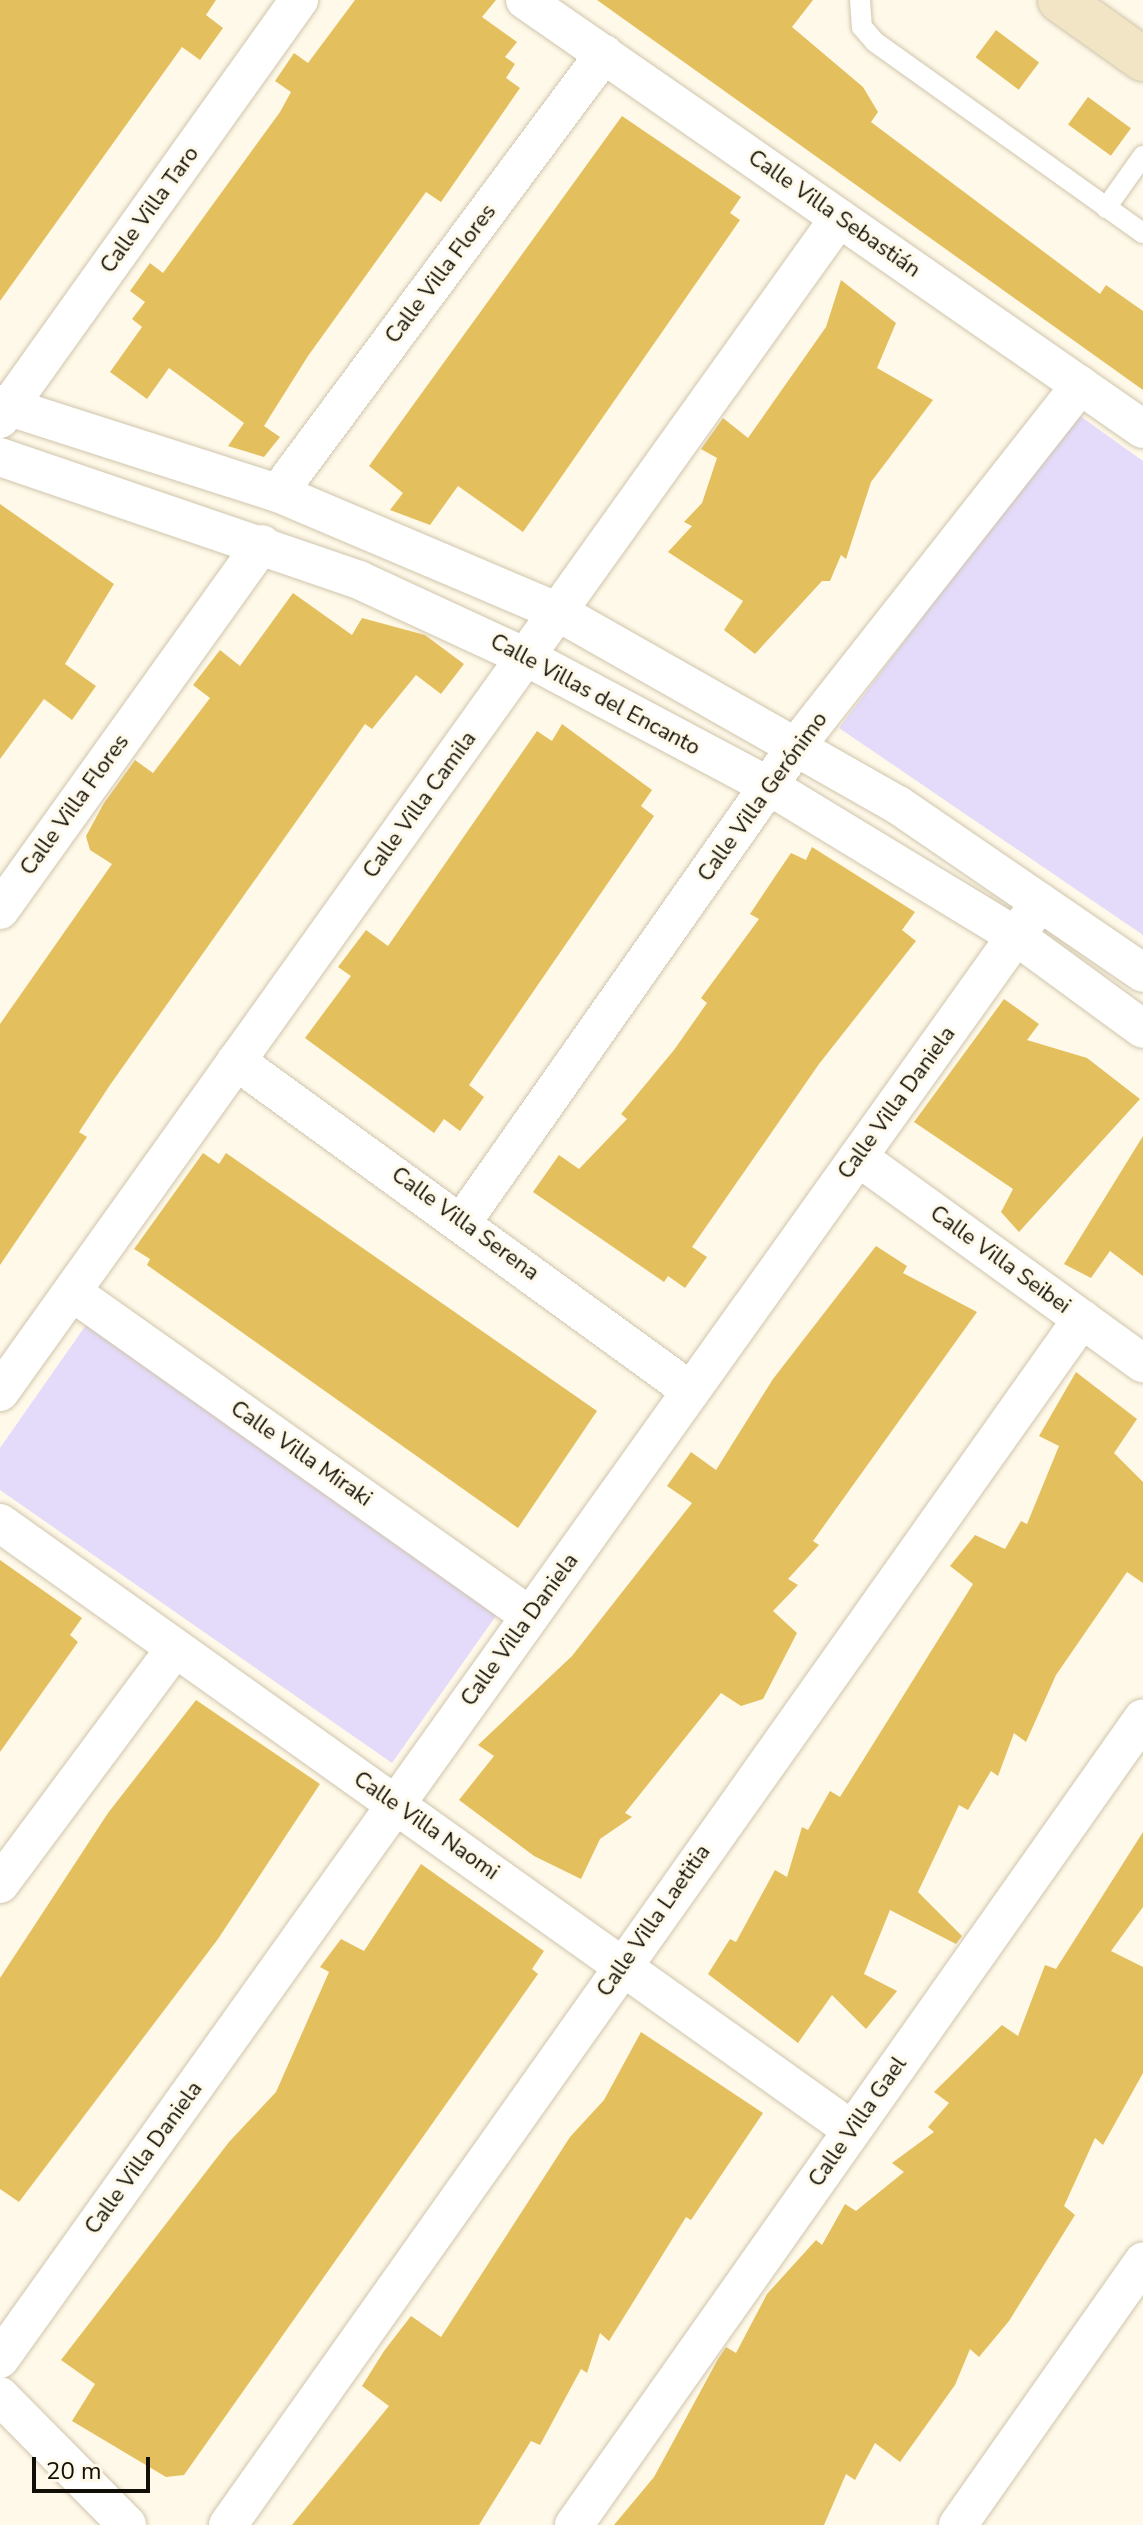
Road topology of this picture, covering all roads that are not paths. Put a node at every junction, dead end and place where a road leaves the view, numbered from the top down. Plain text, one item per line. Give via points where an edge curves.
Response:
1 (299, 0) edge
2 (525, 0) edge
3 (860, 0) edge
4 (1060, 0) edge
5 (604, 54) junction
6 (1143, 59) edge
7 (1143, 156) edge
8 (1106, 208) junction
9 (839, 218) junction
10 (1143, 233) edge
11 (1080, 385) junction
12 (3, 410) edge
13 (1143, 429) edge
14 (0, 457) edge
15 (278, 493) junction
16 (262, 544) junction
17 (558, 612) junction
18 (526, 657) junction
19 (797, 745) junction
20 (769, 786) junction
21 (1040, 902) junction
22 (0, 910) edge
23 (1016, 936) junction
24 (1143, 973) edge
25 (1143, 1029) edge
26 (236, 1061) junction
27 (858, 1157) junction
28 (463, 1221) junction
29 (72, 1292) junction
30 (1082, 1319) junction
31 (1143, 1363) edge
32 (691, 1391) junction
33 (0, 1392) edge
34 (0, 1523) edge
35 (530, 1616) junction
36 (175, 1648) junction
37 (1143, 1718) edge
38 (396, 1805) junction
39 (0, 1884) edge
40 (622, 1966) junction
41 (852, 2130) junction
42 (1143, 2262) edge
43 (0, 2359) edge
44 (0, 2396) edge
45 (127, 2525) edge
46 (228, 2525) edge
47 (574, 2525) edge
48 (958, 2525) edge

1 - 12 street, Calle Villa Taro
2 - 5 street, Calle Villa Sebastián
3 - 8 lane via 862,27 875,42
4 - 6 main road
5 - 9 street, Calle Villa Sebastián
5 - 15 street, Calle Villa Flores
7 - 8 lane
8 - 10 lane
9 - 11 street, Calle Villa Sebastián
9 - 17 street, Calle Villa Camila
11 - 13 street, Calle Villa Sebastián
11 - 19 street, Calle Villa Gerónimo
12 - 15 street
14 - 16 street, Calle Villas del Encanto
15 - 17 street
16 - 18 street, Calle Villas del Encanto
16 - 22 street, Calle Villa Flores
17 - 18 street, Calle Villa Camila
17 - 19 street
18 - 20 street, Calle Villas del Encanto
18 - 26 street, Calle Villa Camila
19 - 20 street, Calle Villa Gerónimo
19 - 21 street
20 - 23 street, Calle Villas del Encanto
20 - 28 street, Calle Villa Gerónimo
21 - 23 street, Calle Villa Daniela
21 - 24 street
23 - 25 street, Calle Villas del Encanto
23 - 27 street, Calle Villa Daniela
26 - 28 street, Calle Villa Serena
26 - 29 street, Calle Villa Camila
27 - 30 street, Calle Villa Seibei
27 - 32 street, Calle Villa Daniela
28 - 32 street, Calle Villa Serena
29 - 33 street, Calle Villa Camila
29 - 35 street, Calle Villa Miraki
30 - 31 street, Calle Villa Seibei
30 - 40 street, Calle Villa Laetitia
32 - 35 street, Calle Villa Daniela
34 - 36 street, Calle Villa Naomi
35 - 38 street, Calle Villa Daniela
36 - 38 street, Calle Villa Naomi
36 - 39 street
37 - 41 street, Calle Villa Gael
38 - 40 street, Calle Villa Naomi
38 - 43 street, Calle Villa Daniela
40 - 41 street, Calle Villa Naomi
40 - 46 street, Calle Villa Laetitia
41 - 47 street, Calle Villa Gael
42 - 48 street
44 - 45 street

